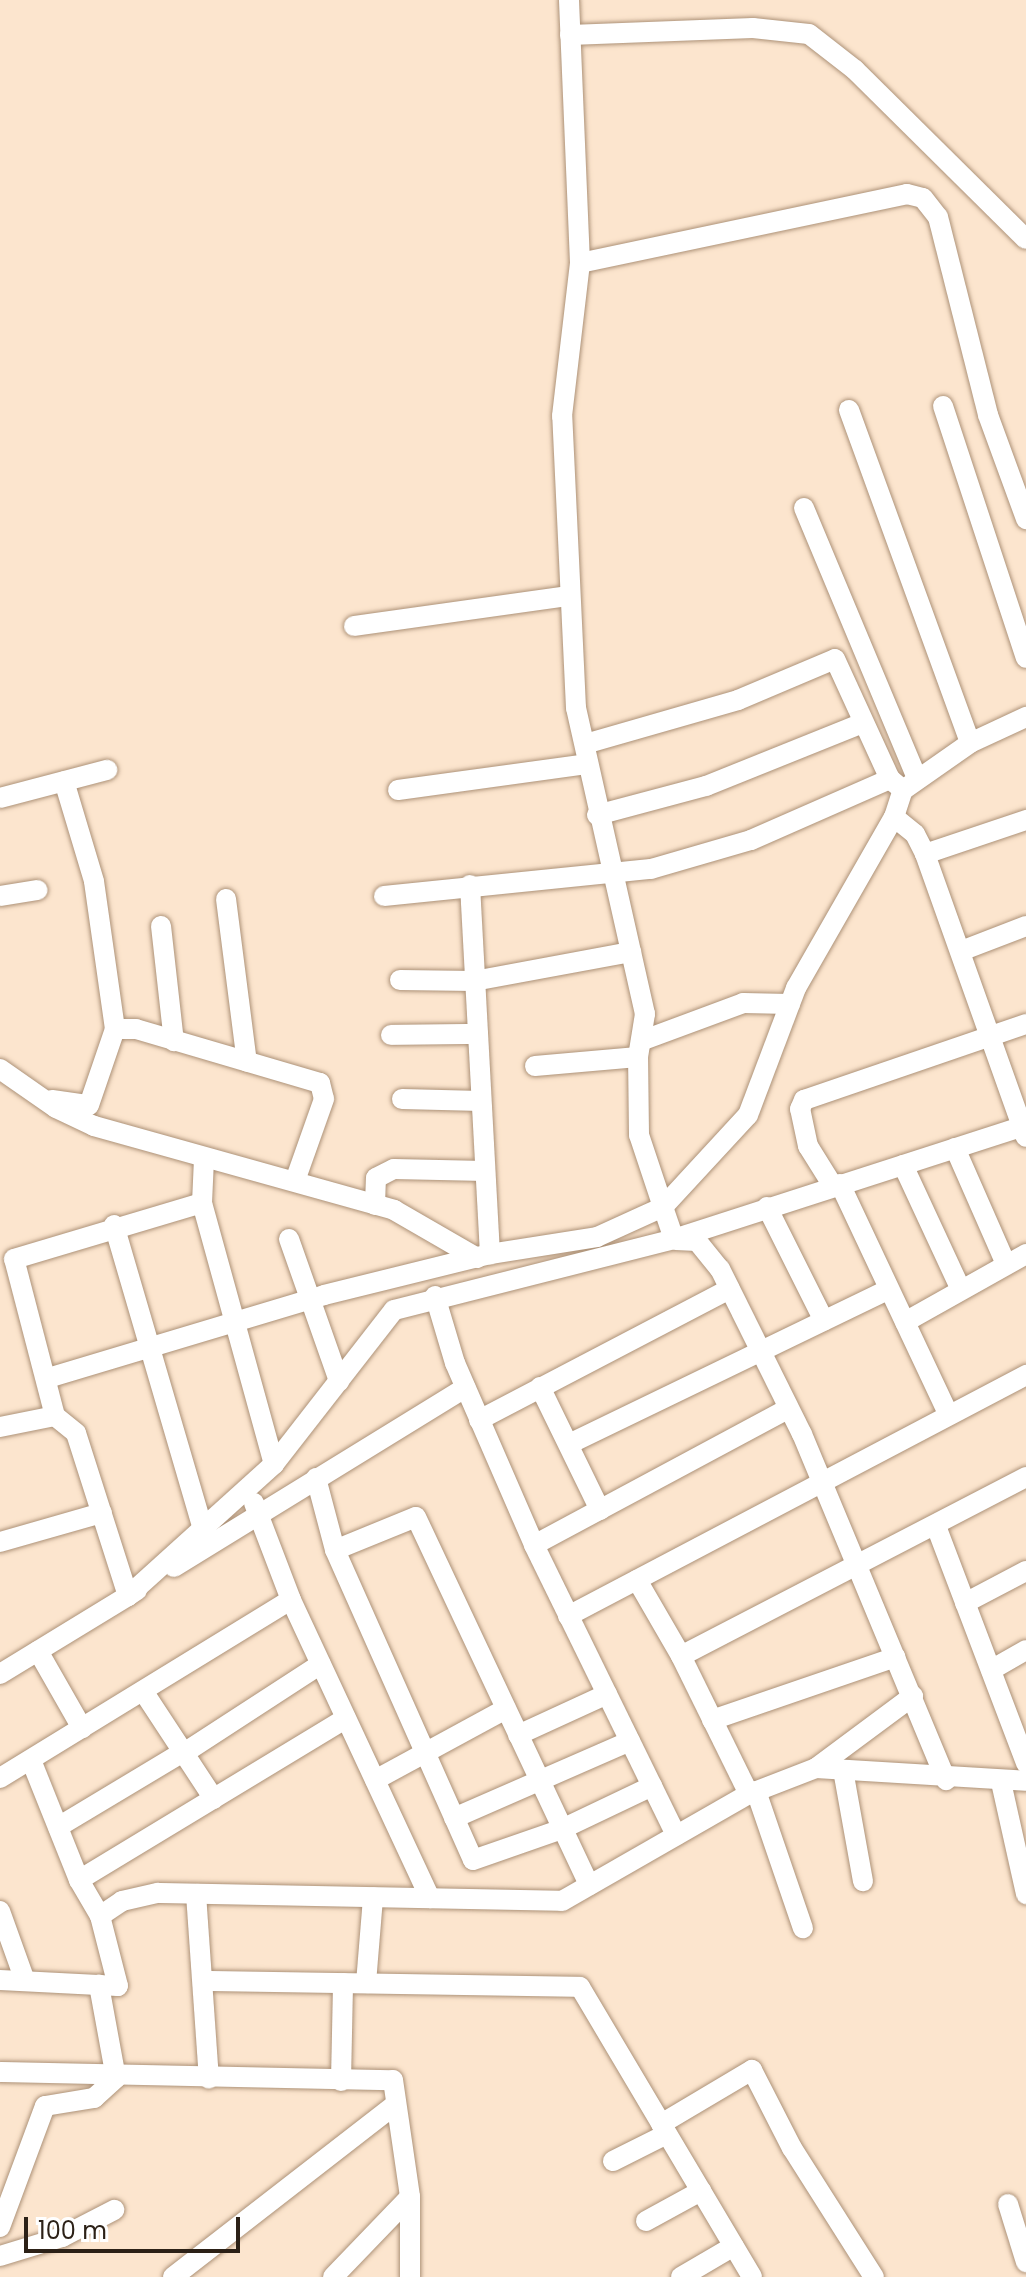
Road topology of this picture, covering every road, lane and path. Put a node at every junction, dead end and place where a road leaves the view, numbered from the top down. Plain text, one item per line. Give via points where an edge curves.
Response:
1 (569, 0) edge
2 (570, 35) junction
3 (1026, 239) edge
4 (580, 263) junction
5 (943, 406) dead end
6 (849, 410) dead end
7 (804, 508) dead end
8 (1026, 519) edge
9 (568, 596) junction
10 (354, 626) dead end
11 (1026, 658) edge
12 (1026, 717) edge
13 (863, 723) junction
14 (970, 743) junction
15 (587, 754) junction
16 (107, 770) dead end
17 (64, 781) junction
18 (903, 782) junction
19 (398, 790) dead end
20 (0, 798) edge
21 (597, 815) junction
22 (894, 817) junction
23 (1026, 820) edge
24 (925, 854) junction
25 (613, 875) junction
26 (470, 885) junction
27 (38, 890) dead end
28 (0, 896) edge
29 (384, 896) dead end
30 (226, 899) dead end
31 (161, 926) dead end
32 (1026, 926) edge
33 (961, 951) junction
34 (631, 952) junction
35 (400, 980) dead end
36 (474, 981) junction
37 (790, 1004) junction
38 (1026, 1024) edge
39 (115, 1029) junction
40 (477, 1034) junction
41 (391, 1035) dead end
42 (992, 1035) junction
43 (174, 1041) junction
44 (639, 1049) junction
45 (247, 1062) junction
46 (535, 1066) dead end
47 (0, 1069) edge
48 (40, 1098) junction
49 (402, 1099) dead end
50 (481, 1101) junction
51 (1025, 1130) edge
52 (955, 1148) junction
53 (204, 1159) junction
54 (903, 1165) junction
55 (485, 1171) junction
56 (295, 1181) junction
57 (836, 1185) junction
58 (202, 1203) junction
59 (375, 1205) junction
60 (663, 1207) junction
61 (767, 1207) junction
62 (114, 1225) junction
63 (289, 1239) dead end
64 (674, 1239) junction
65 (1026, 1254) edge
66 (483, 1256) junction
67 (1006, 1264) junction
68 (960, 1288) junction
69 (730, 1289) junction
70 (886, 1291) junction
71 (435, 1296) junction
72 (310, 1299) junction
73 (824, 1321) junction
74 (234, 1322) junction
75 (905, 1322) junction
76 (146, 1349) junction
77 (759, 1349) junction
78 (1026, 1375) edge
79 (48, 1378) junction
80 (339, 1381) junction
81 (540, 1387) junction
82 (465, 1388) junction
83 (789, 1408) junction
84 (948, 1414) junction
85 (55, 1416) junction
86 (479, 1420) junction
87 (0, 1427) edge
88 (569, 1444) junction
89 (274, 1464) junction
90 (1026, 1477) edge
91 (316, 1478) junction
92 (819, 1483) junction
93 (248, 1488) junction
94 (600, 1510) junction
95 (102, 1513) junction
96 (258, 1514) junction
97 (936, 1526) junction
98 (203, 1529) junction
99 (0, 1542) edge
100 (534, 1545) junction
101 (335, 1550) junction
102 (858, 1569) junction
103 (1026, 1571) edge
104 (637, 1580) junction
105 (128, 1596) junction
106 (291, 1600) junction
107 (965, 1603) junction
108 (568, 1616) junction
109 (1026, 1650) edge
110 (38, 1651) junction
111 (681, 1656) junction
112 (896, 1657) junction
113 (321, 1664) junction
114 (991, 1670) junction
115 (0, 1674) edge
116 (143, 1691) junction
117 (607, 1694) junction
118 (913, 1696) junction
119 (506, 1709) junction
120 (346, 1718) junction
121 (712, 1720) junction
122 (82, 1728) junction
123 (1020, 1728) edge
124 (518, 1735) junction
125 (630, 1741) junction
126 (183, 1752) junction
127 (425, 1753) junction
128 (31, 1760) junction
129 (1026, 1763) edge
130 (816, 1768) junction
131 (843, 1770) junction
132 (0, 1778) edge
133 (375, 1780) junction
134 (946, 1780) junction
135 (1026, 1781) edge
136 (1001, 1782) junction
137 (540, 1783) junction
138 (652, 1786) junction
139 (752, 1793) junction
140 (214, 1799) junction
141 (454, 1818) junction
142 (58, 1827) junction
143 (562, 1829) junction
144 (676, 1835) junction
145 (79, 1880) junction
146 (863, 1881) dead end
147 (589, 1885) junction
148 (196, 1894) junction
149 (1026, 1894) edge
150 (373, 1897) junction
151 (430, 1898) junction
152 (0, 1911) edge
153 (100, 1916) junction
154 (803, 1928) dead end
155 (0, 1980) edge
156 (25, 1981) junction
157 (205, 1981) junction
158 (343, 1983) junction
159 (366, 1983) junction
160 (99, 1985) junction
161 (0, 2072) edge
162 (116, 2078) junction
163 (209, 2079) junction
164 (341, 2081) junction
165 (396, 2104) junction
166 (664, 2129) junction
167 (613, 2161) dead end
168 (8, 2179) edge
169 (701, 2191) junction
170 (410, 2197) junction
171 (1008, 2204) dead end
172 (114, 2210) dead end
173 (646, 2221) dead end
174 (0, 2227) edge
175 (734, 2246) junction
176 (0, 2256) edge
177 (1026, 2262) edge
178 (173, 2277) edge
179 (333, 2277) edge
180 (410, 2277) edge
181 (681, 2277) edge
182 (752, 2277) edge
183 (874, 2277) edge

1 - 2 street
2 - 3 street via 753,28 809,34 855,70
2 - 4 street
4 - 8 street via 907,194 923,198 938,217 988,415
4 - 9 street via 562,416
5 - 11 street
6 - 14 street
7 - 18 street
9 - 10 street
9 - 15 street via 576,708
12 - 14 street
13 - 15 street via 835,659
13 - 18 street
13 - 21 street via 706,786
14 - 18 street
15 - 19 street
15 - 21 street
16 - 17 street
17 - 20 street
17 - 39 street via 94,881
18 - 22 street
18 - 25 street via 721,851
21 - 25 street
22 - 24 street via 915,834
22 - 37 street
23 - 24 street
24 - 33 street
25 - 26 street
25 - 34 street
26 - 29 street
26 - 36 street
27 - 28 street
30 - 45 street
31 - 43 street
32 - 33 street
33 - 42 street
34 - 36 street
34 - 44 street via 645,1014
35 - 36 street
36 - 40 street
37 - 44 street via 743,1003
37 - 60 street via 748,1115
38 - 42 street
39 - 43 street
39 - 48 street via 89,1105
40 - 41 street
40 - 50 street
42 - 51 street
42 - 57 street via 804,1100 800,1109 808,1146
43 - 45 street
44 - 46 street
44 - 60 street via 639,1135
45 - 56 street via 320,1083 324,1099
47 - 48 street
48 - 53 street via 94,1126
49 - 50 street
50 - 55 street
51 - 52 street
52 - 54 street
52 - 67 street
53 - 56 street
53 - 58 street
54 - 57 street
54 - 68 street
55 - 59 street via 394,1169 376,1178
55 - 66 street
56 - 59 street
57 - 61 street
57 - 70 street
58 - 62 street
58 - 74 street
59 - 66 street via 412,1217
60 - 64 street
60 - 66 street via 597,1237
61 - 64 street
61 - 73 street
62 - 76 street
62 - 79 street via 14,1258
63 - 72 street
64 - 69 street via 697,1241
64 - 71 street
65 - 67 street
66 - 72 street
67 - 68 street
68 - 75 street
69 - 77 street
69 - 81 street
70 - 73 street
70 - 75 street
71 - 80 street via 394,1310
71 - 82 street
72 - 74 street
72 - 80 street
73 - 77 street
74 - 76 street
74 - 89 street
75 - 84 street
76 - 79 street
76 - 98 street
77 - 83 street
77 - 88 street
78 - 84 street
79 - 85 street
80 - 89 street
81 - 86 street
81 - 88 street
82 - 86 street
82 - 91 street
83 - 92 street
83 - 94 street
84 - 92 street
85 - 87 street
85 - 95 street via 76,1433
86 - 100 street
88 - 94 street
89 - 93 street
90 - 97 street
91 - 96 street
91 - 101 street
92 - 102 street
92 - 104 street
93 - 96 street
93 - 98 street
94 - 100 street
95 - 99 street
95 - 105 street
96 - 105 street
96 - 106 street
97 - 102 street
97 - 107 street
98 - 105 street
100 - 108 street
101 - 119 street via 416,1517
101 - 127 street
102 - 111 street
102 - 112 street
103 - 107 street
104 - 108 street
104 - 111 street
105 - 110 street
106 - 113 street
106 - 116 street
107 - 114 street
108 - 117 street
109 - 114 street
110 - 115 street
110 - 122 street
111 - 121 street
112 - 118 street
112 - 121 street
113 - 120 street
113 - 126 street
114 - 123 street
116 - 122 street
116 - 126 street
117 - 124 street
117 - 125 street
118 - 130 street
118 - 134 street
119 - 124 street
119 - 127 street
120 - 133 street
120 - 140 street
121 - 139 street
122 - 128 street
123 - 129 street
124 - 137 street
125 - 137 street
125 - 138 street
126 - 140 street
126 - 142 street
127 - 133 street
127 - 141 street
128 - 132 street
128 - 142 street
130 - 131 street
130 - 139 street
131 - 134 street
131 - 146 street
133 - 151 street
134 - 136 street
135 - 136 street
136 - 149 street
137 - 141 street
137 - 143 street
138 - 143 street
138 - 144 street
139 - 144 street
139 - 154 street
140 - 145 street
141 - 143 street via 473,1860
142 - 145 street
143 - 147 street
144 - 147 street
145 - 153 street
147 - 151 street via 562,1901
148 - 150 street
148 - 153 street via 122,1901
148 - 157 street
150 - 151 street
150 - 159 street
152 - 156 street
153 - 160 street via 118,1986
155 - 156 street
156 - 160 street
157 - 158 street
157 - 163 street
158 - 159 street
158 - 164 street
159 - 166 street via 580,1987
160 - 162 street
161 - 162 street
162 - 163 street
162 - 168 street via 94,2098 45,2106
163 - 164 street
164 - 165 street via 393,2080
165 - 170 street
165 - 178 street
166 - 167 street
166 - 169 street
166 - 183 street via 752,2070 792,2148
168 - 174 street
169 - 173 street
169 - 175 street
170 - 179 street
170 - 180 street
171 - 177 street
172 - 176 street via 62,2237
175 - 181 street
175 - 182 street

